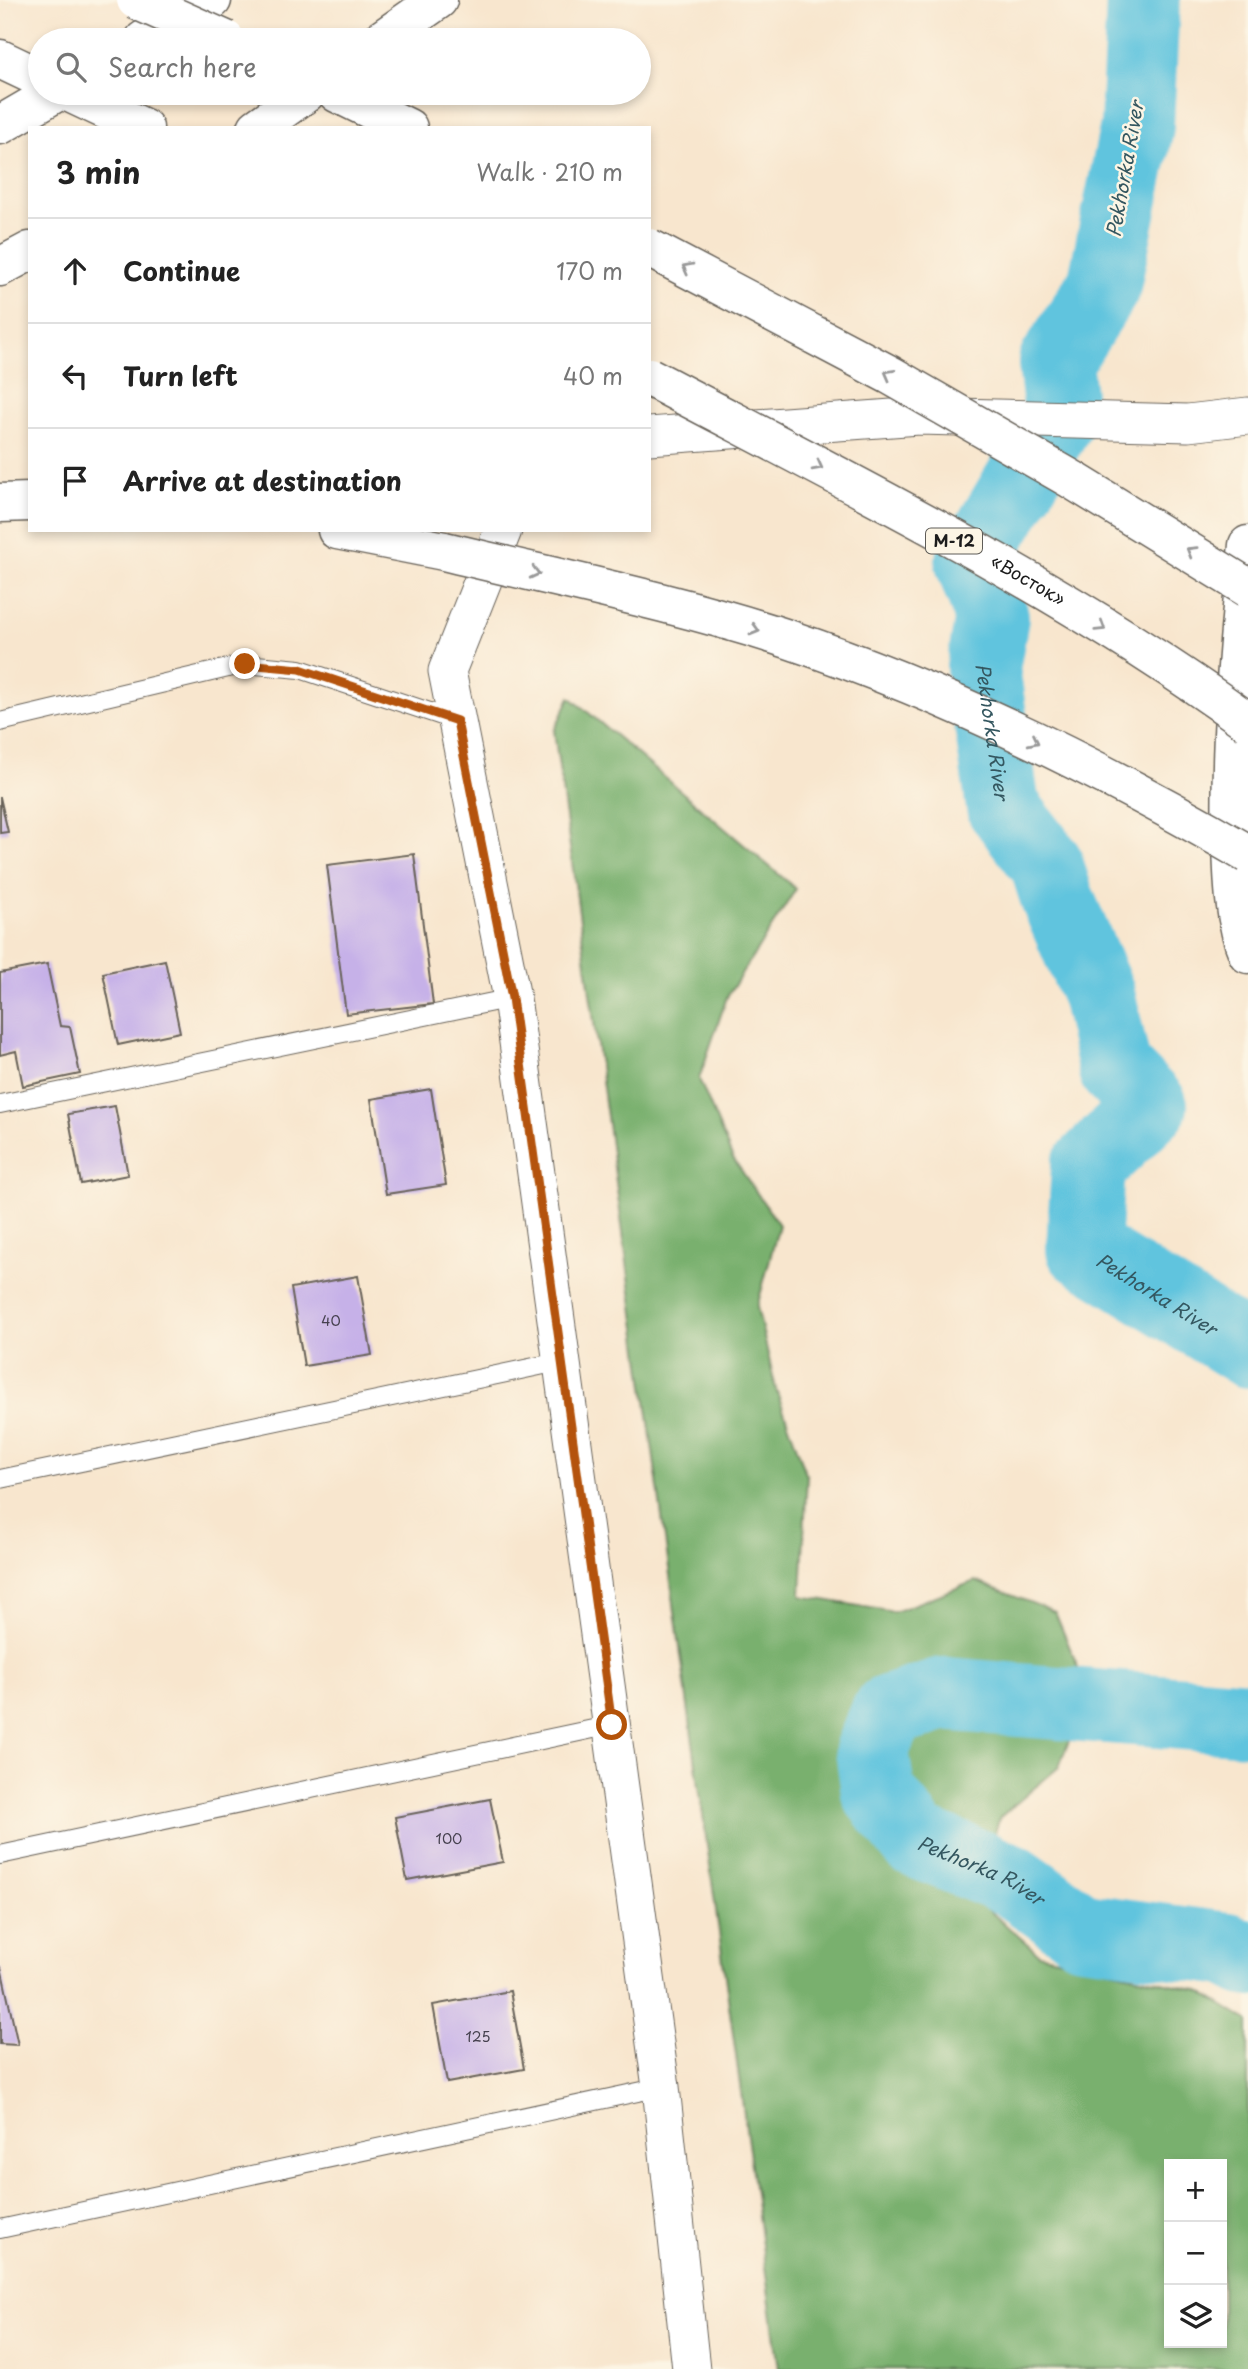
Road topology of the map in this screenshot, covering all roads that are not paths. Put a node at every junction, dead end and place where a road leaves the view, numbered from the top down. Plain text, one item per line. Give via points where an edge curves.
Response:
1 (136, 0) edge
2 (212, 0) edge
3 (438, 0) edge
4 (164, 28) edge
5 (199, 28) edge
6 (398, 28) edge
7 (0, 59) edge
8 (28, 72) edge
9 (34, 105) edge
10 (96, 105) edge
11 (289, 105) edge
12 (361, 105) edge
13 (0, 125) edge
14 (140, 126) edge
15 (260, 126) edge
16 (404, 126) edge
17 (651, 249) edge
18 (28, 252) edge
19 (0, 267) edge
20 (651, 378) edge
21 (1248, 416) edge
22 (651, 436) edge
23 (28, 502) edge
24 (0, 503) edge
25 (347, 532) edge
26 (502, 532) edge
27 (1248, 545) edge
28 (1248, 588) edge
29 (457, 721) junction
30 (0, 722) edge
31 (1248, 722) edge
32 (1248, 854) edge
33 (1248, 954) edge
34 (512, 998) junction
35 (0, 1104) edge
36 (563, 1361) junction
37 (0, 1479) edge
38 (612, 1725) junction
39 (0, 1855) edge
40 (661, 2087) junction
41 (0, 2229) edge
42 (691, 2369) edge

1 - 5 main road, bridge
2 - 4 main road
3 - 6 main road
7 - 8 main road
9 - 13 main road
10 - 14 main road
11 - 15 main road
12 - 16 main road
28 -> 17 main road, bridge via 1071,478 902,382
18 - 19 main road
20 -> 31 main road, «Восток» / М-12, bridge via 1022,578
21 - 22 street, bridge via 1188,423 919,416
23 - 24 main road
25 -> 32 main road, bridge via 444,551 787,639 907,684 1146,795
26 - 29 street via 447,671
27 - 33 main road via 1232,709 1231,806 1233,880
29 - 30 lane via 300,669 245,664
29 - 34 street
34 - 35 lane
34 - 36 street
36 - 37 lane
36 - 38 street
38 - 39 lane
38 - 40 street
40 - 41 lane
40 - 42 street

